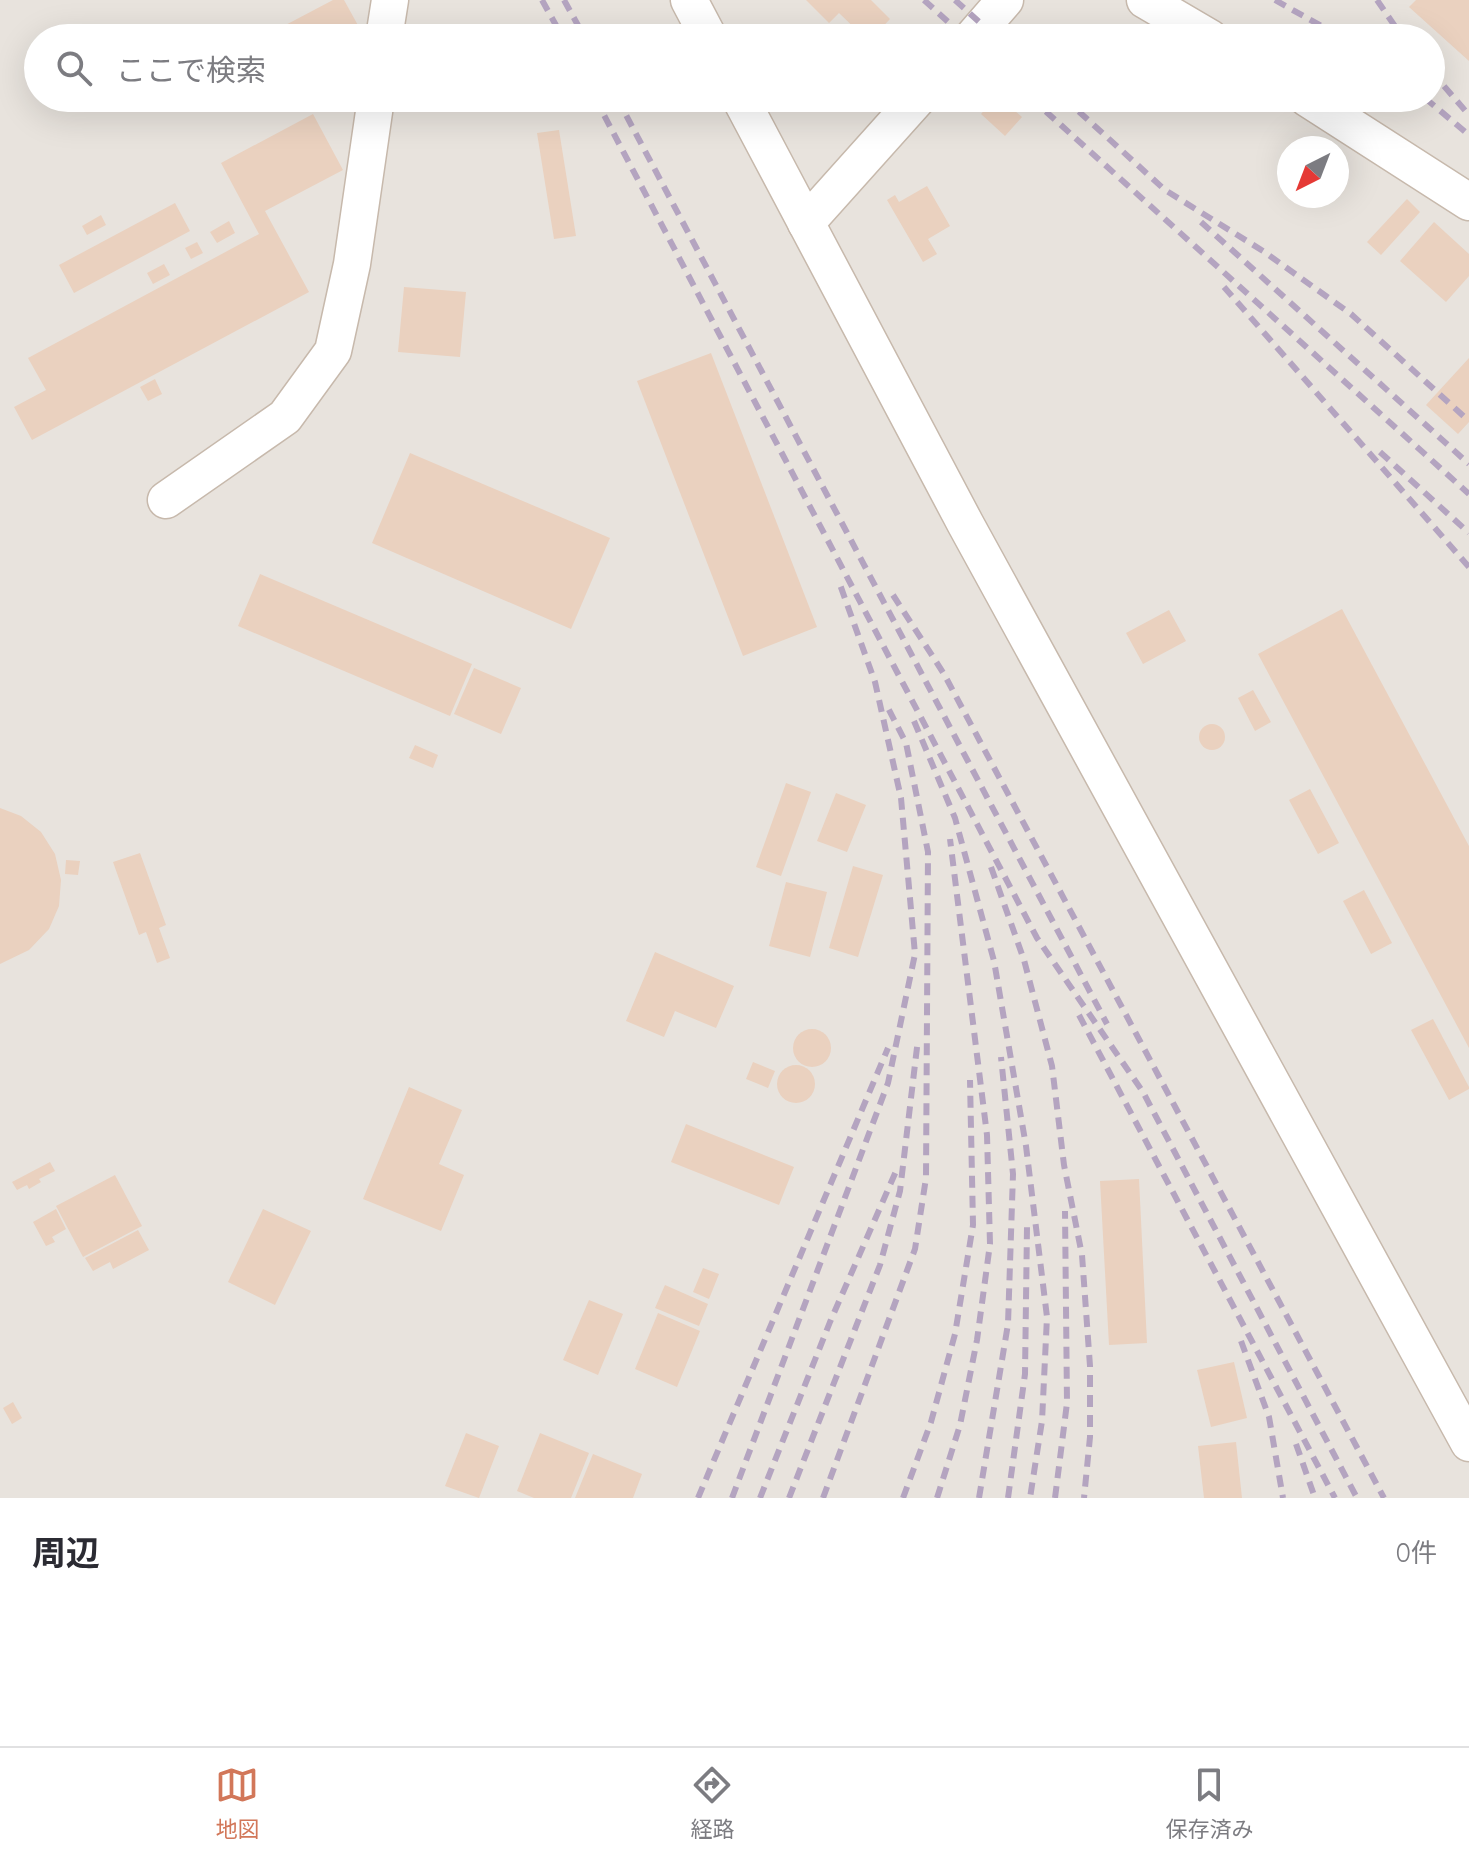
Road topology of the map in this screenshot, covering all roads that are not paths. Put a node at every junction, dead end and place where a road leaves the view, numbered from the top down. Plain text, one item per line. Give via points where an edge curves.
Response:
1 (390, 0) edge
2 (689, 0) edge
3 (1005, 0) edge
4 (1145, 0) edge
5 (386, 24) edge
6 (702, 24) edge
7 (984, 24) edge
8 (1186, 24) edge
9 (374, 112) edge
10 (747, 112) edge
11 (905, 112) edge
12 (1329, 112) edge
13 (1469, 202) edge
14 (806, 223) junction
15 (166, 500) dead end
16 (1469, 1443) edge

1 - 5 lane
2 - 6 lane
3 - 7 lane
4 - 8 lane
9 - 15 lane via 352,264 333,351 285,417
10 - 14 lane
11 - 14 lane
12 - 13 lane
14 - 16 lane via 972,537

